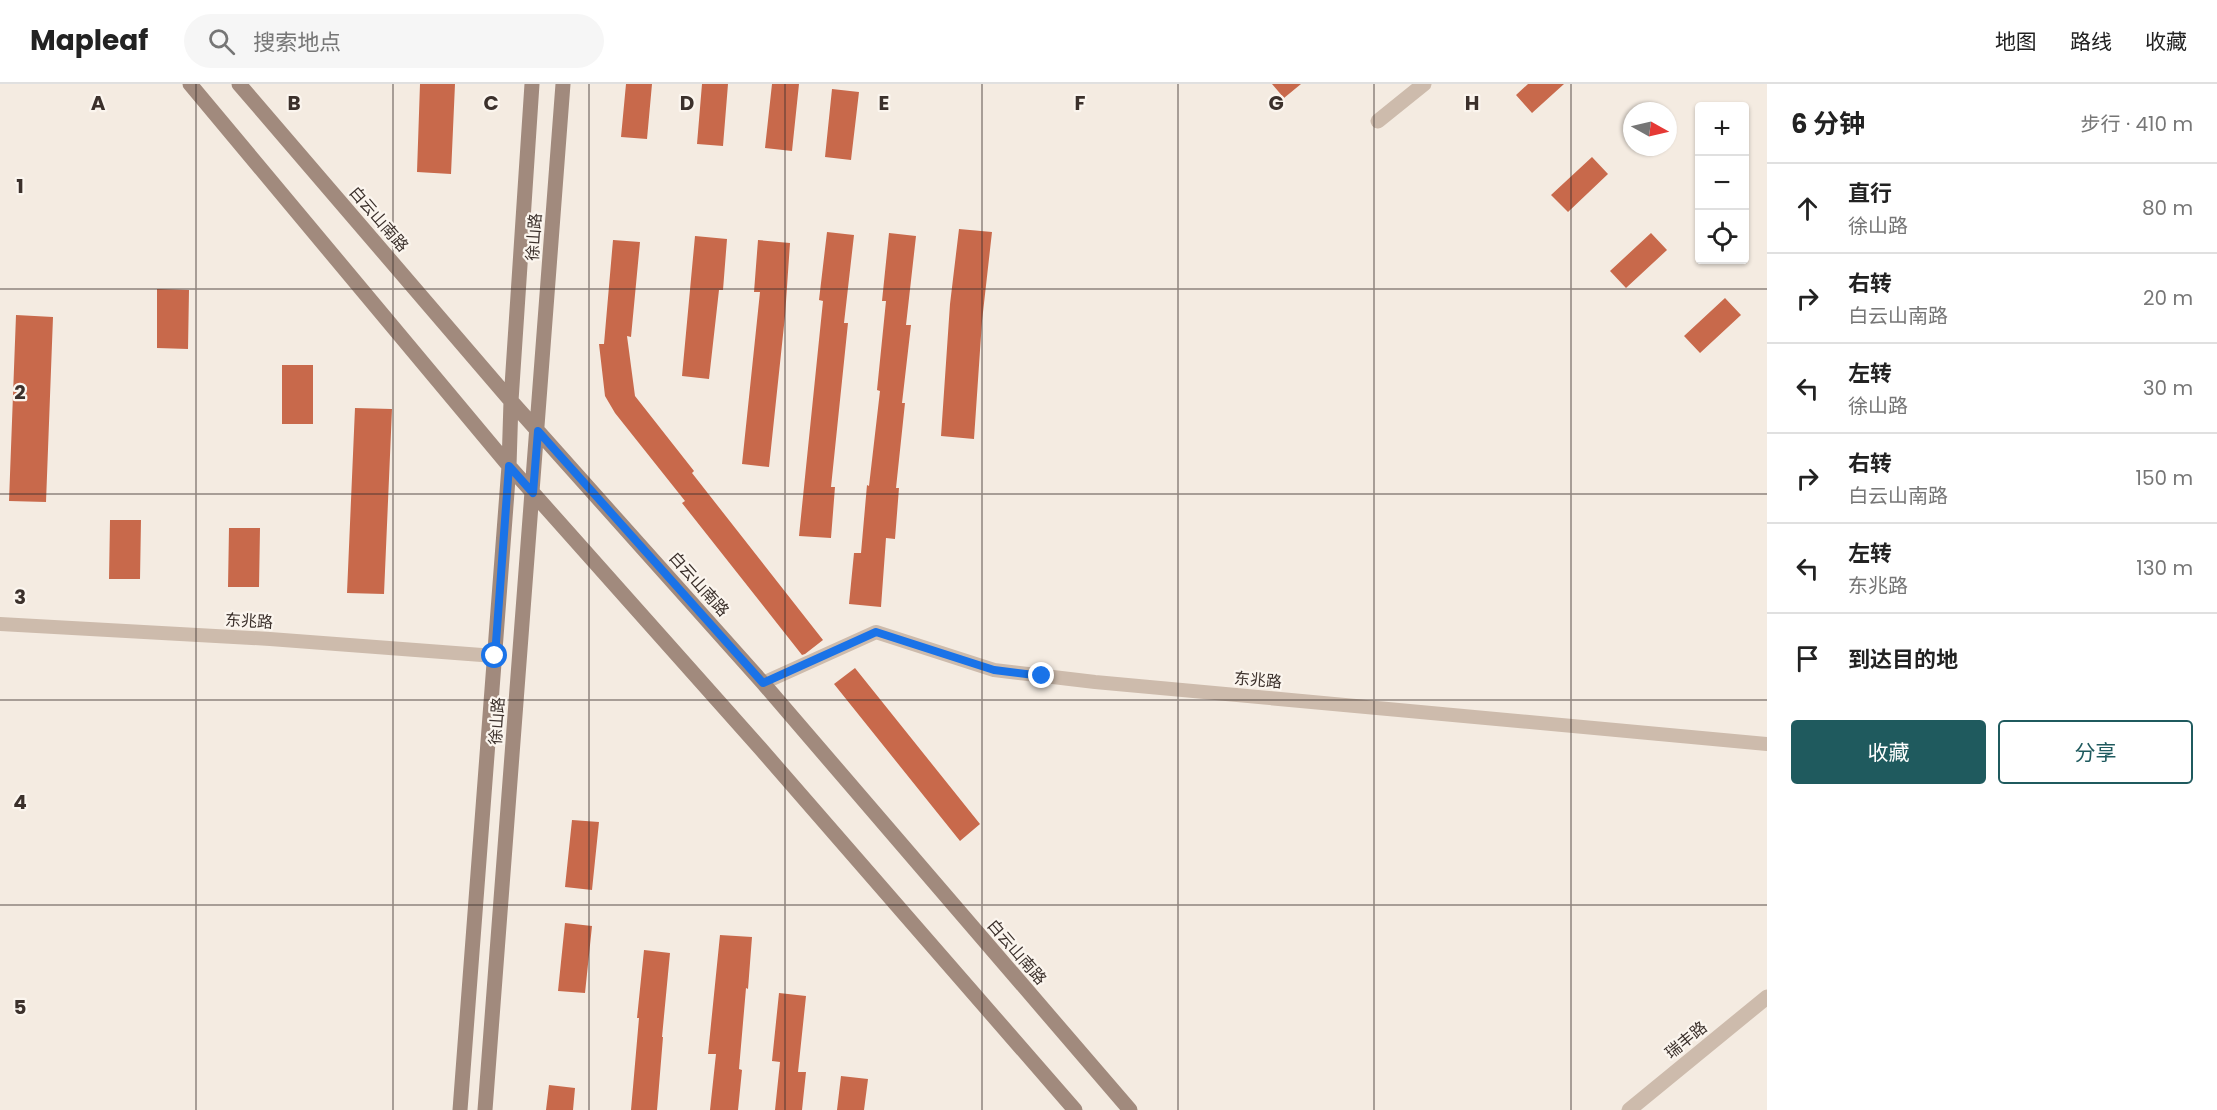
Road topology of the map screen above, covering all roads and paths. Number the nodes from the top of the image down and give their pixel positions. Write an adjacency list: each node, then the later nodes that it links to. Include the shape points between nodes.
1 (190, 84): 9 (main road)
2 (239, 84): 7 (main road, 白云山南路)
3 (532, 84): 7 (main road, 徐山路)
4 (563, 84): 8 (main road, 徐山路)
5 (1424, 84): 6 (street)
6 (1378, 121)
7 (511, 401): 8 (main road, 白云山南路); 9 (main road, 徐山路)
8 (538, 431): 10 (main road, 徐山路); 13 (main road, 白云山南路)
9 (509, 466): 10 (main road); 12 (main road, 徐山路)
10 (533, 493): 16 (main road); 18 (main road, 徐山路)
11 (0, 624): 12 (street, 东兆路)
12 (495, 656): 17 (main road, 徐山路)
13 (763, 683): 14 (street, 东兆路, via 876,632 994,670); 19 (main road, 白云山南路)
14 (1767, 744)
15 (1767, 997): 20 (street, 瑞丰路)
16 (1070, 1105)
17 (460, 1110)
18 (485, 1110)
19 (1130, 1110)
20 (1629, 1110)

